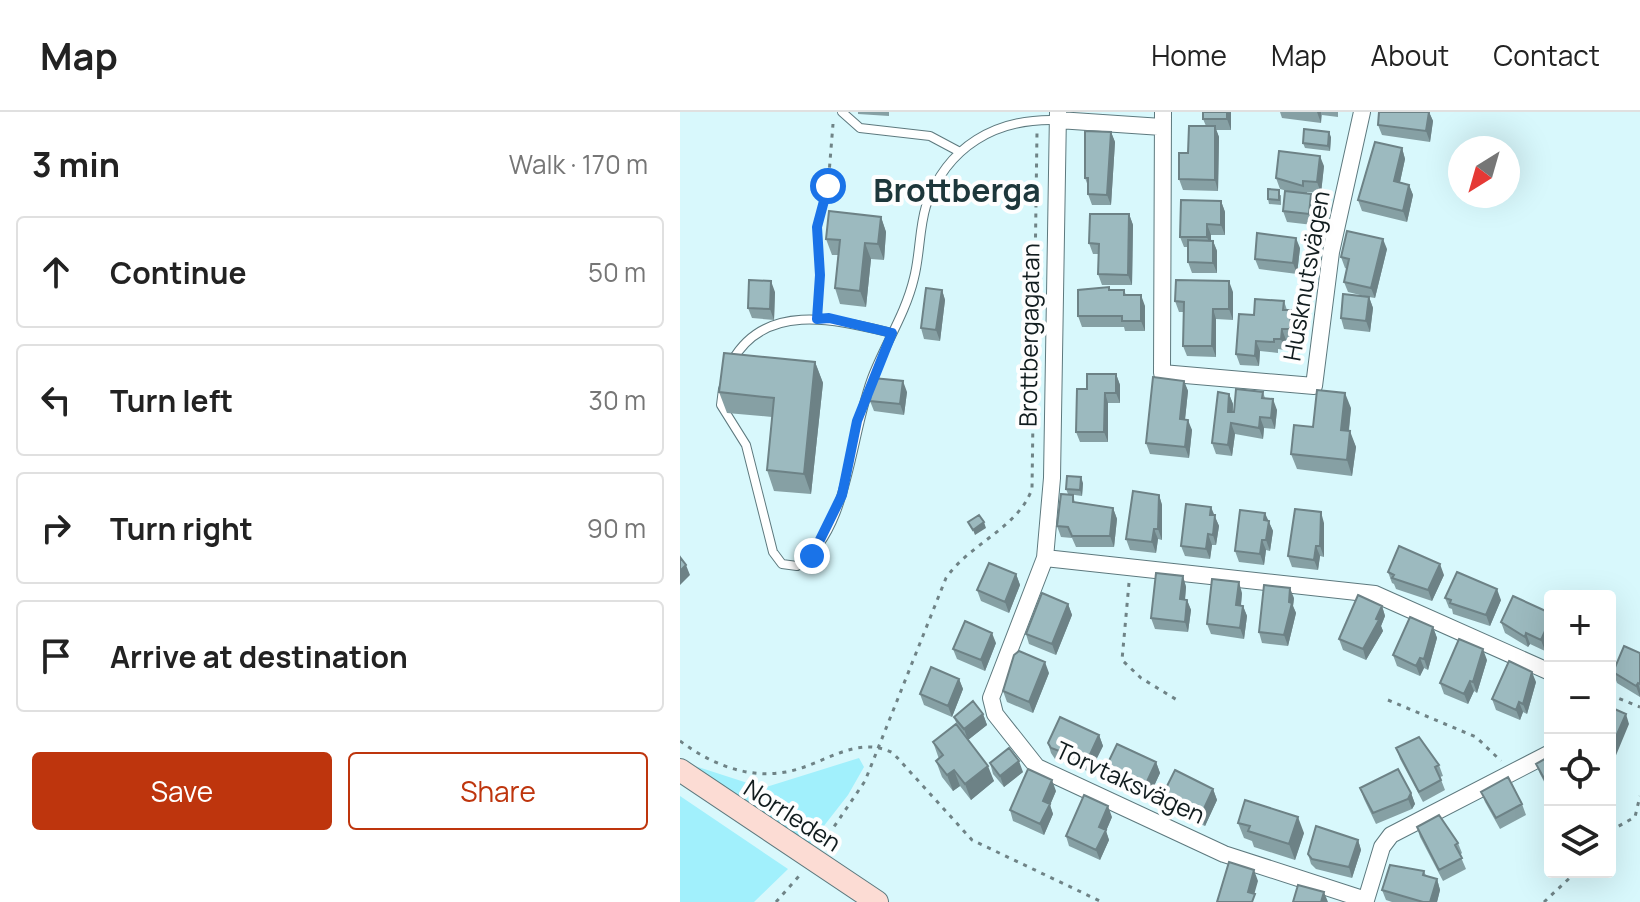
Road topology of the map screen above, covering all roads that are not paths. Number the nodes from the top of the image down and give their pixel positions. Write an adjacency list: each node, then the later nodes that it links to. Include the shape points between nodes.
1 (842, 112): 5 (lane, via 860,128 930,136)
2 (1362, 112): 4 (street, Husknutsvägen, via 1331,252 1314,386 1162,373)
3 (1058, 116): 4 (street, Husknutsvägen); 5 (lane, via 1004,124); 7 (street, Brottbergagatan, via 1052,478)
4 (1163, 119)
5 (960, 152): 6 (lane, via 926,207 915,277)
6 (892, 333): 6 (lane, via 857,421 842,495 812,556 797,566 782,564 773,552 746,445 721,405 725,374 740,347 759,329 784,321 829,318)
7 (1045, 558): 8 (street, via 1375,594); 9 (street, Torvtaksvägen, via 991,698 995,714 1037,767 1258,867 1366,900 1382,847 1391,835)
8 (1544, 669)
9 (1544, 756)
10 (680, 770): 11 (main road, Norrleden)
11 (877, 902)

